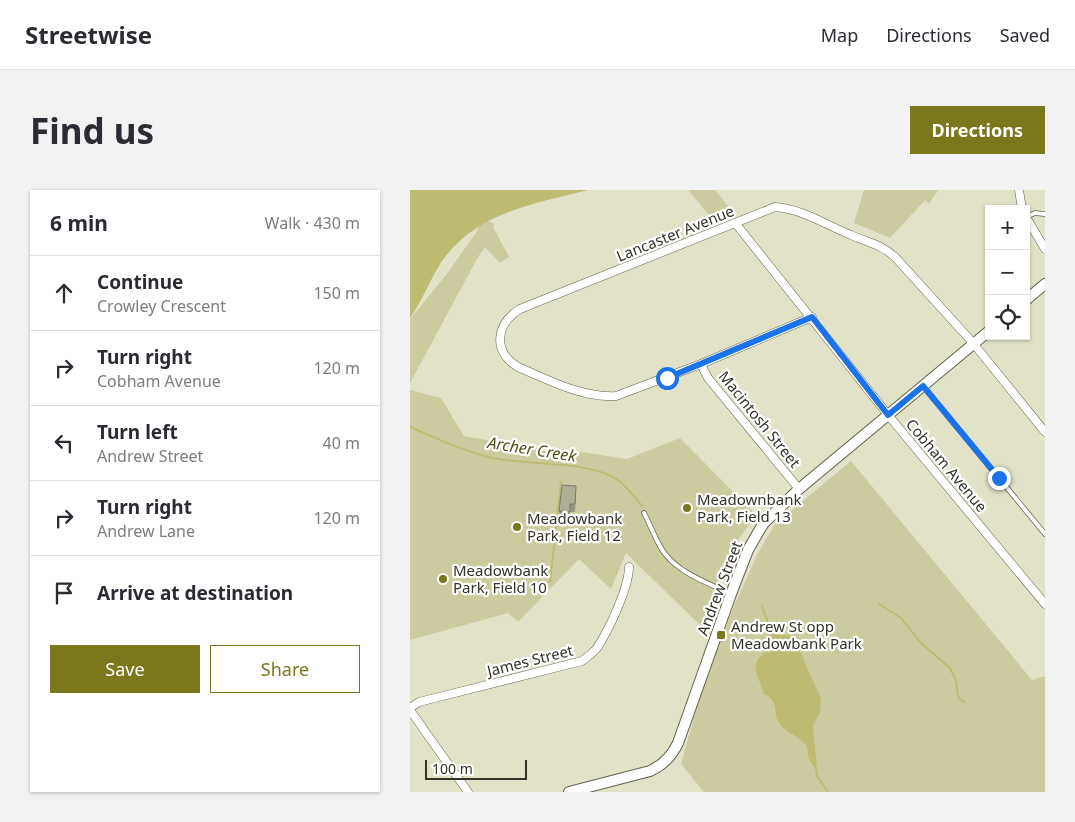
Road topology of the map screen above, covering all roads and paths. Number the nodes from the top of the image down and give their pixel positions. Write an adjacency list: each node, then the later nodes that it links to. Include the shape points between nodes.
1 (1019, 190): 2 (street)
2 (1021, 205)
3 (1045, 214): 4 (lane)
4 (1030, 215)
5 (736, 224): 10 (street, Cobham Avenue); 12 (street, Lancaster Avenue, via 775,207 787,208 885,248); 13 (street, Lancaster Avenue, via 520,309 504,323 500,339 509,361 518,367 604,397 616,396)
6 (1030, 224): 7 (street)
7 (1045, 250)
8 (1045, 284): 9 (main road)
9 (1030, 297)
10 (812, 317): 13 (street); 15 (street, Cobham Avenue)
11 (985, 333): 12 (main road, Andrew Street)
12 (973, 343): 14 (main road, Andrew Street); 16 (street, Lancaster Avenue)
13 (702, 364): 17 (street, Macintosh Street, via 708,378)
14 (923, 386): 15 (main road, Andrew Street); 19 (lane)
15 (888, 415): 17 (main road, Andrew Street); 22 (street, Cobham Avenue)
16 (1045, 432)
17 (800, 489): 21 (main road, Andrew Street, via 770,516 756,534)
18 (644, 512): 21 (lane, via 665,554 681,569)
19 (1045, 534)
20 (629, 567): 23 (street, James Street, via 629,577 608,627 596,650 582,661 419,702)
21 (731, 594): 25 (main road, Andrew Street, via 678,743 670,756 650,771)
22 (1045, 604)
23 (410, 709): 24 (street)
24 (468, 792)
25 (569, 792)

